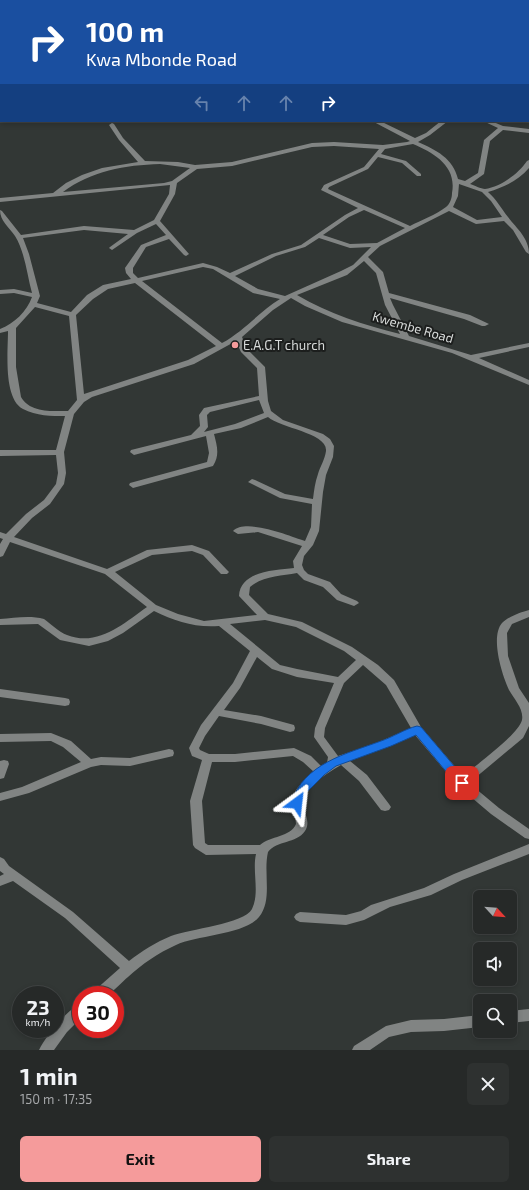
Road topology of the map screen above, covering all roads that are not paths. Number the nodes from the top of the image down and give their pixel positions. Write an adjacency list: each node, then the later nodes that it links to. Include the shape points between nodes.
1 (377, 122): 7 (street)
2 (444, 122): 7 (street)
3 (488, 122): 5 (street)
4 (112, 125): 11 (street, via 121,140)
5 (502, 128): 6 (street); 18 (street, via 487,140 481,174)
6 (529, 131)
7 (414, 142): 8 (street); 16 (street, via 431,150 445,161)
8 (383, 147): 9 (street); 12 (street, via 312,145 232,164)
9 (377, 155): 15 (street, via 404,162); 22 (street, via 366,168 323,188)
10 (529, 162): 13 (street)
11 (143, 163): 12 (street, via 172,163); 20 (street, via 108,168 67,186)
12 (195, 167): 17 (street)
13 (521, 173): 14 (street); 19 (street, via 504,184)
14 (529, 173)
15 (419, 175)
16 (455, 180): 18 (street); 23 (street, via 456,198)
17 (174, 182): 20 (street, via 165,185); 26 (street, via 172,194)
18 (465, 184): 19 (street)
19 (484, 191): 25 (street, via 499,206)
20 (55, 195): 21 (street)
21 (0, 200)
22 (363, 208): 27 (street); 30 (street)
23 (449, 208): 25 (street, via 476,222); 27 (street)
24 (0, 212): 31 (street)
25 (506, 219): 32 (street)
26 (157, 221): 28 (street); 29 (street)
27 (409, 228): 33 (street)
28 (135, 232): 31 (street, via 84,228); 34 (street)
29 (170, 236): 36 (street); 39 (street, via 141,248 129,268)
30 (318, 236): 33 (street, via 350,246); 38 (street, via 303,246 274,255)
31 (19, 237): 43 (street, via 26,254)
32 (526, 244): 35 (street)
33 (378, 245): 37 (street)
34 (112, 248)
35 (529, 252)
36 (186, 254)
37 (364, 257): 41 (street, via 379,272); 42 (street, via 344,273)
38 (230, 276): 39 (street, via 203,265); 42 (street, via 256,292)
39 (135, 279): 44 (street, via 98,291); 50 (street)
40 (0, 292): 43 (street, via 14,291)
41 (386, 294): 45 (street); 49 (street)
42 (289, 297): 48 (street, via 270,308); 49 (street, Kwembe Road, via 336,317)
43 (34, 300): 44 (street); 46 (street, via 24,316)
44 (72, 315): 55 (street)
45 (485, 324)
46 (12, 327): 47 (street); 56 (street, via 14,380 16,398 20,404 42,413)
47 (0, 331)
48 (238, 337): 50 (street); 54 (street, via 244,350 261,367)
49 (406, 338): 52 (street, Kwembe Road)
50 (220, 345): 55 (street, via 191,362)
51 (529, 345): 52 (street)
52 (472, 357): 53 (street, Kwembe Road)
53 (529, 383)
54 (263, 397): 57 (street); 59 (street, via 207,410 203,415 204,427)
55 (81, 400): 56 (street)
56 (70, 414): 60 (street)
57 (269, 414): 58 (street); 65 (street, via 294,427 317,434 329,443 328,458)
58 (210, 434): 59 (street); 64 (street, via 214,456 210,464)
59 (194, 437): 61 (street)
60 (60, 452): 62 (street); 67 (street, via 62,473 60,484 54,494)
61 (134, 452)
62 (0, 453)
63 (252, 482): 65 (street, via 283,496)
64 (133, 485)
65 (317, 502): 68 (street, via 315,528)
66 (238, 531): 68 (street, via 258,529)
67 (4, 536): 69 (street); 71 (street)
68 (308, 545): 70 (street, via 299,557)
69 (0, 554)
70 (299, 570): 73 (street, via 308,578 325,584 341,599); 76 (street, via 262,577 246,584 244,596)
71 (108, 572): 72 (street, via 150,552 192,548 206,553); 74 (street)
72 (224, 572)
73 (354, 603)
74 (153, 607): 77 (street, via 120,631 105,639 89,643 63,638 41,622); 78 (street, via 189,622)
75 (529, 613): 95 (street, via 509,622 502,633 504,656 514,689 524,703 526,720 520,735)
76 (265, 617): 78 (street); 80 (street, via 299,624)
77 (0, 622)
78 (222, 622): 79 (street)
79 (255, 650): 81 (street, via 283,670); 84 (street, via 229,696)
80 (363, 659): 81 (street); 86 (street, via 390,683)
81 (340, 681): 90 (street, via 320,728 319,737)
82 (0, 693): 83 (street)
83 (65, 702)
84 (216, 712): 85 (street); 89 (street, via 194,748 196,753)
85 (290, 728)
86 (417, 730): 90 (street); 95 (street)
87 (0, 738): 91 (street, via 12,736 59,739 66,742)
88 (169, 753): 91 (street, via 130,762)
89 (208, 758): 93 (street, via 294,752 307,759); 99 (street, via 196,801 199,845 206,850)
90 (337, 761): 93 (street); 97 (street, via 363,778)
91 (89, 763): 96 (street, via 25,790)
92 (4, 764): 94 (street)
93 (320, 772): 99 (street, via 298,797 301,827 295,833)
94 (0, 775)
95 (462, 783): 98 (street)
96 (0, 797)
97 (384, 806)
98 (529, 835)
99 (263, 849): 105 (street, via 259,866 258,911 253,916 236,924 174,940 147,954)
100 (529, 850): 104 (street, via 458,877 427,892 375,908 364,915 346,920)
101 (0, 862): 102 (street)
102 (15, 875): 103 (street); 105 (street, via 69,915)
103 (0, 881)
104 (300, 917)
105 (128, 968): 106 (street)
106 (108, 986)
107 (529, 1015): 108 (street)
108 (517, 1016)
109 (72, 1019): 111 (street)
110 (473, 1022): 112 (street, via 386,1032)
111 (46, 1050)
112 (359, 1050)

